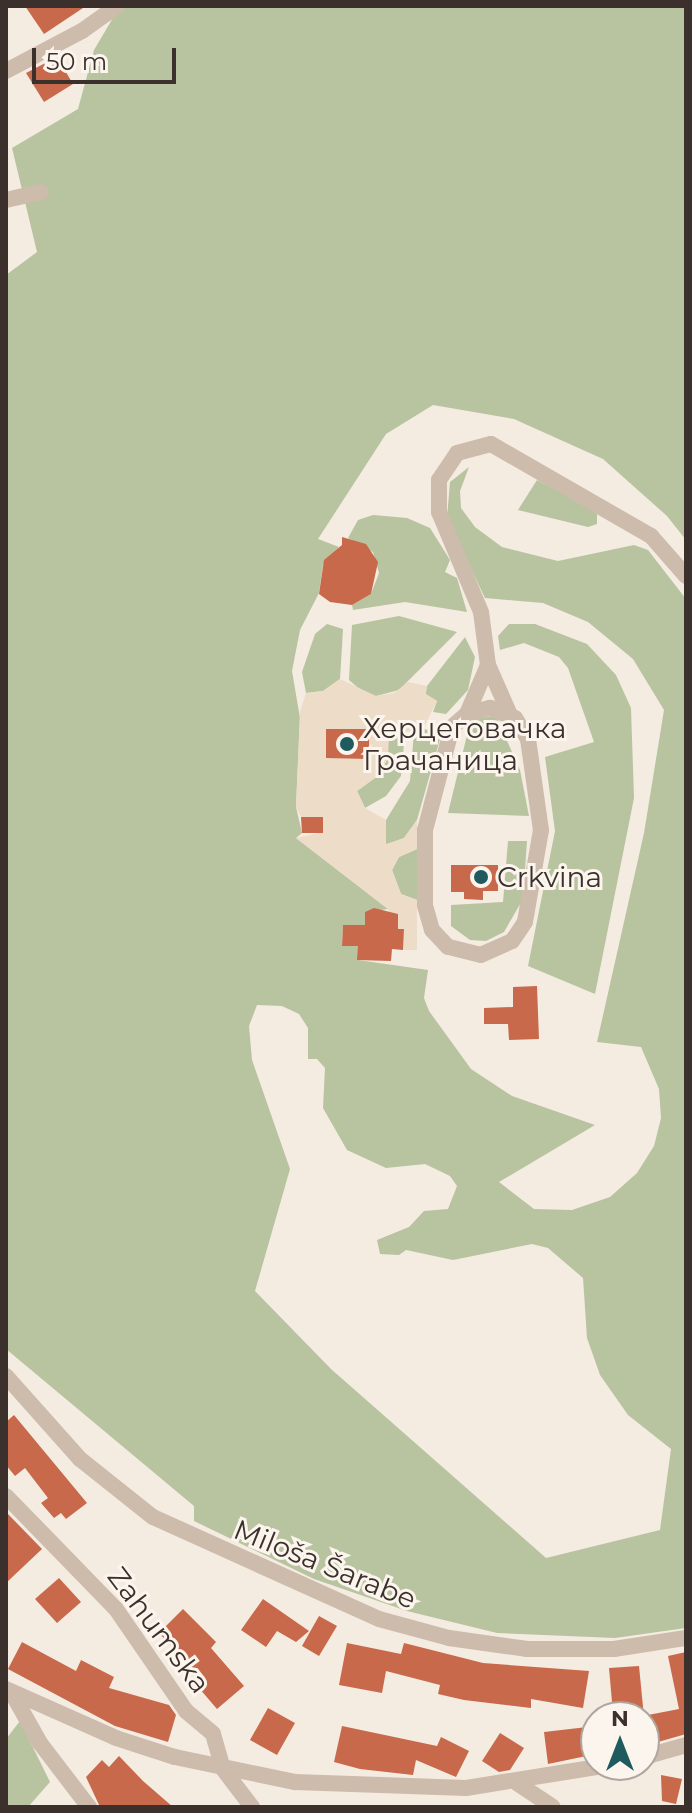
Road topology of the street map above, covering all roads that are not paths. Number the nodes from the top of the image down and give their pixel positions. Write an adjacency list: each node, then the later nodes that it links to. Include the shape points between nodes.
1 (117, 6): 2 (street)
2 (6, 71)
3 (41, 192): 4 (street)
4 (6, 200)
5 (686, 576): 6 (street, via 651,536 615,515 491,444 466,449 443,470 437,502 481,612)
6 (488, 665): 7 (street); 8 (street)
7 (467, 714): 8 (street, via 490,708); 8 (street, via 447,740 426,820 425,905 432,930 442,942 461,953 481,955 512,941 525,922 541,830 528,739)
8 (510, 715)
9 (6, 1376): 11 (street, Miloša Šarabe, via 80,1459 153,1517 379,1619 449,1638 527,1649 614,1649)
10 (6, 1496): 15 (street, Zahumska, via 116,1609 186,1711 213,1734)
11 (686, 1638)
12 (9, 1691): 15 (street, via 116,1738); 18 (street, via 40,1743)
13 (686, 1745): 14 (street)
14 (660, 1752)
15 (223, 1769): 17 (street, via 359,1788); 19 (street, Zahumska)
16 (580, 1771): 17 (street)
17 (517, 1783): 20 (street)
18 (89, 1807)
19 (252, 1807)
20 (553, 1807)

